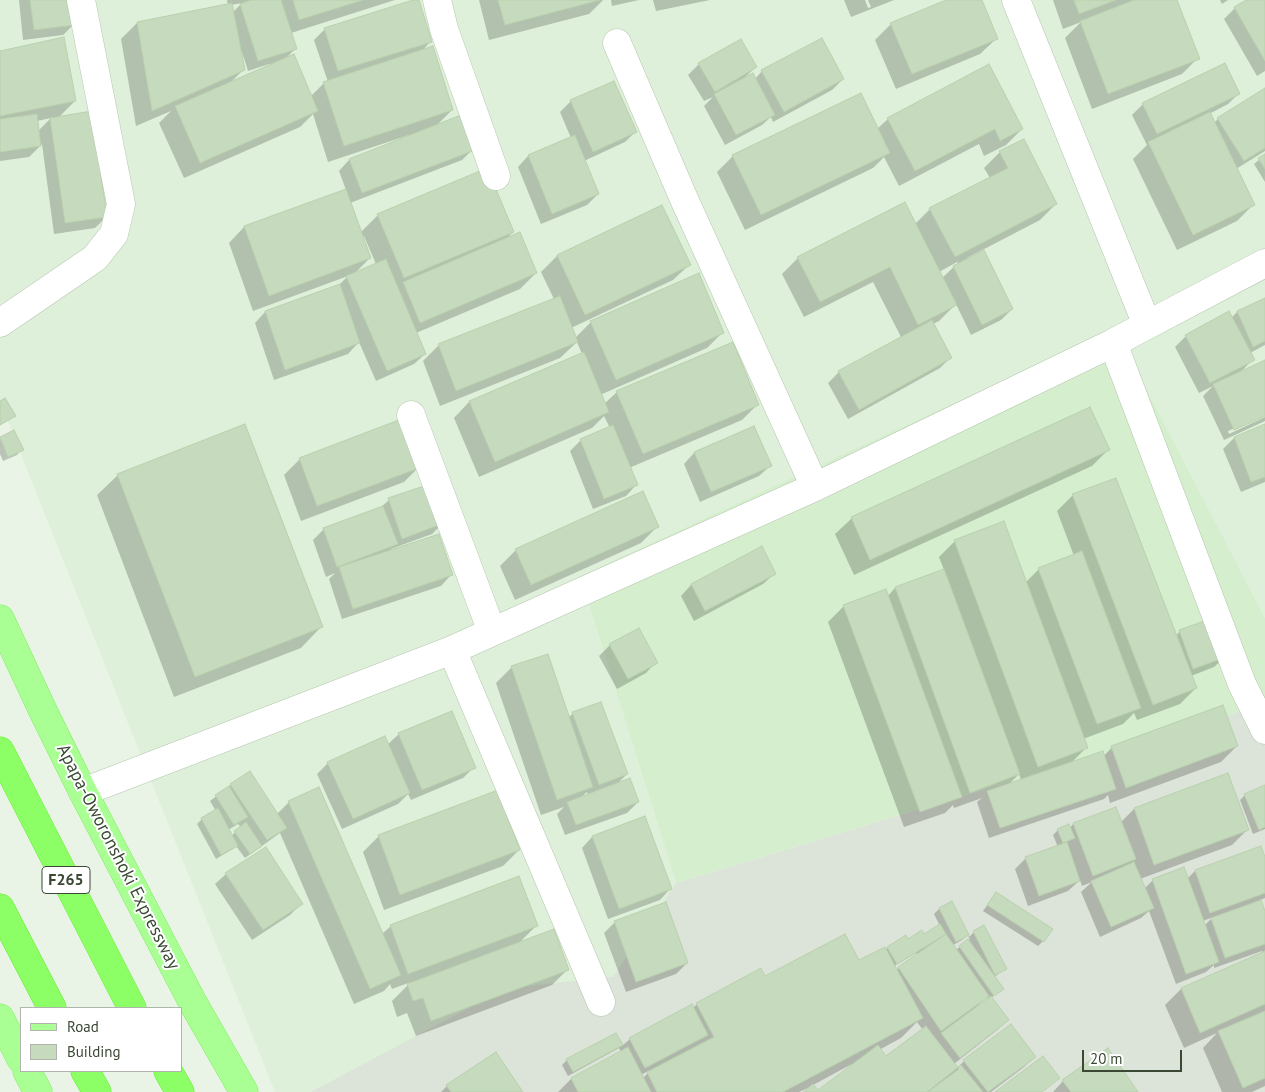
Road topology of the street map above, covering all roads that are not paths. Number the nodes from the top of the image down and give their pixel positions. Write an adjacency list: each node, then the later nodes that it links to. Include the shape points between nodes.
1 (81, 0): 7 (street, via 121,204 114,234 95,258)
2 (437, 0): 5 (street, via 444,29)
3 (1016, 0): 8 (street)
4 (617, 43): 11 (street)
5 (496, 176)
6 (1265, 263): 8 (street)
7 (0, 323)
8 (1147, 325): 9 (street)
9 (1113, 343): 11 (street); 15 (street, via 1242,684)
10 (411, 415): 13 (street)
11 (815, 487): 13 (street)
12 (0, 619): 17 (main road, Apapa-Oworonshoki Expressway)
13 (492, 632): 14 (street)
14 (452, 650): 17 (street); 19 (street)
15 (1265, 730)
16 (0, 751): 21 (highway, F265)
17 (83, 792): 30 (main road, Apapa-Oworonshoki Expressway, via 193,1003)
18 (0, 908): 20 (highway)
19 (601, 1002)
20 (51, 1007)
21 (131, 1007)
22 (0, 1018): 23 (main road)
23 (20, 1057)
24 (28, 1072): 27 (main road)
25 (86, 1072): 28 (highway)
26 (169, 1072): 29 (highway)
27 (38, 1092)
28 (97, 1092)
29 (180, 1092)
30 (244, 1092)

